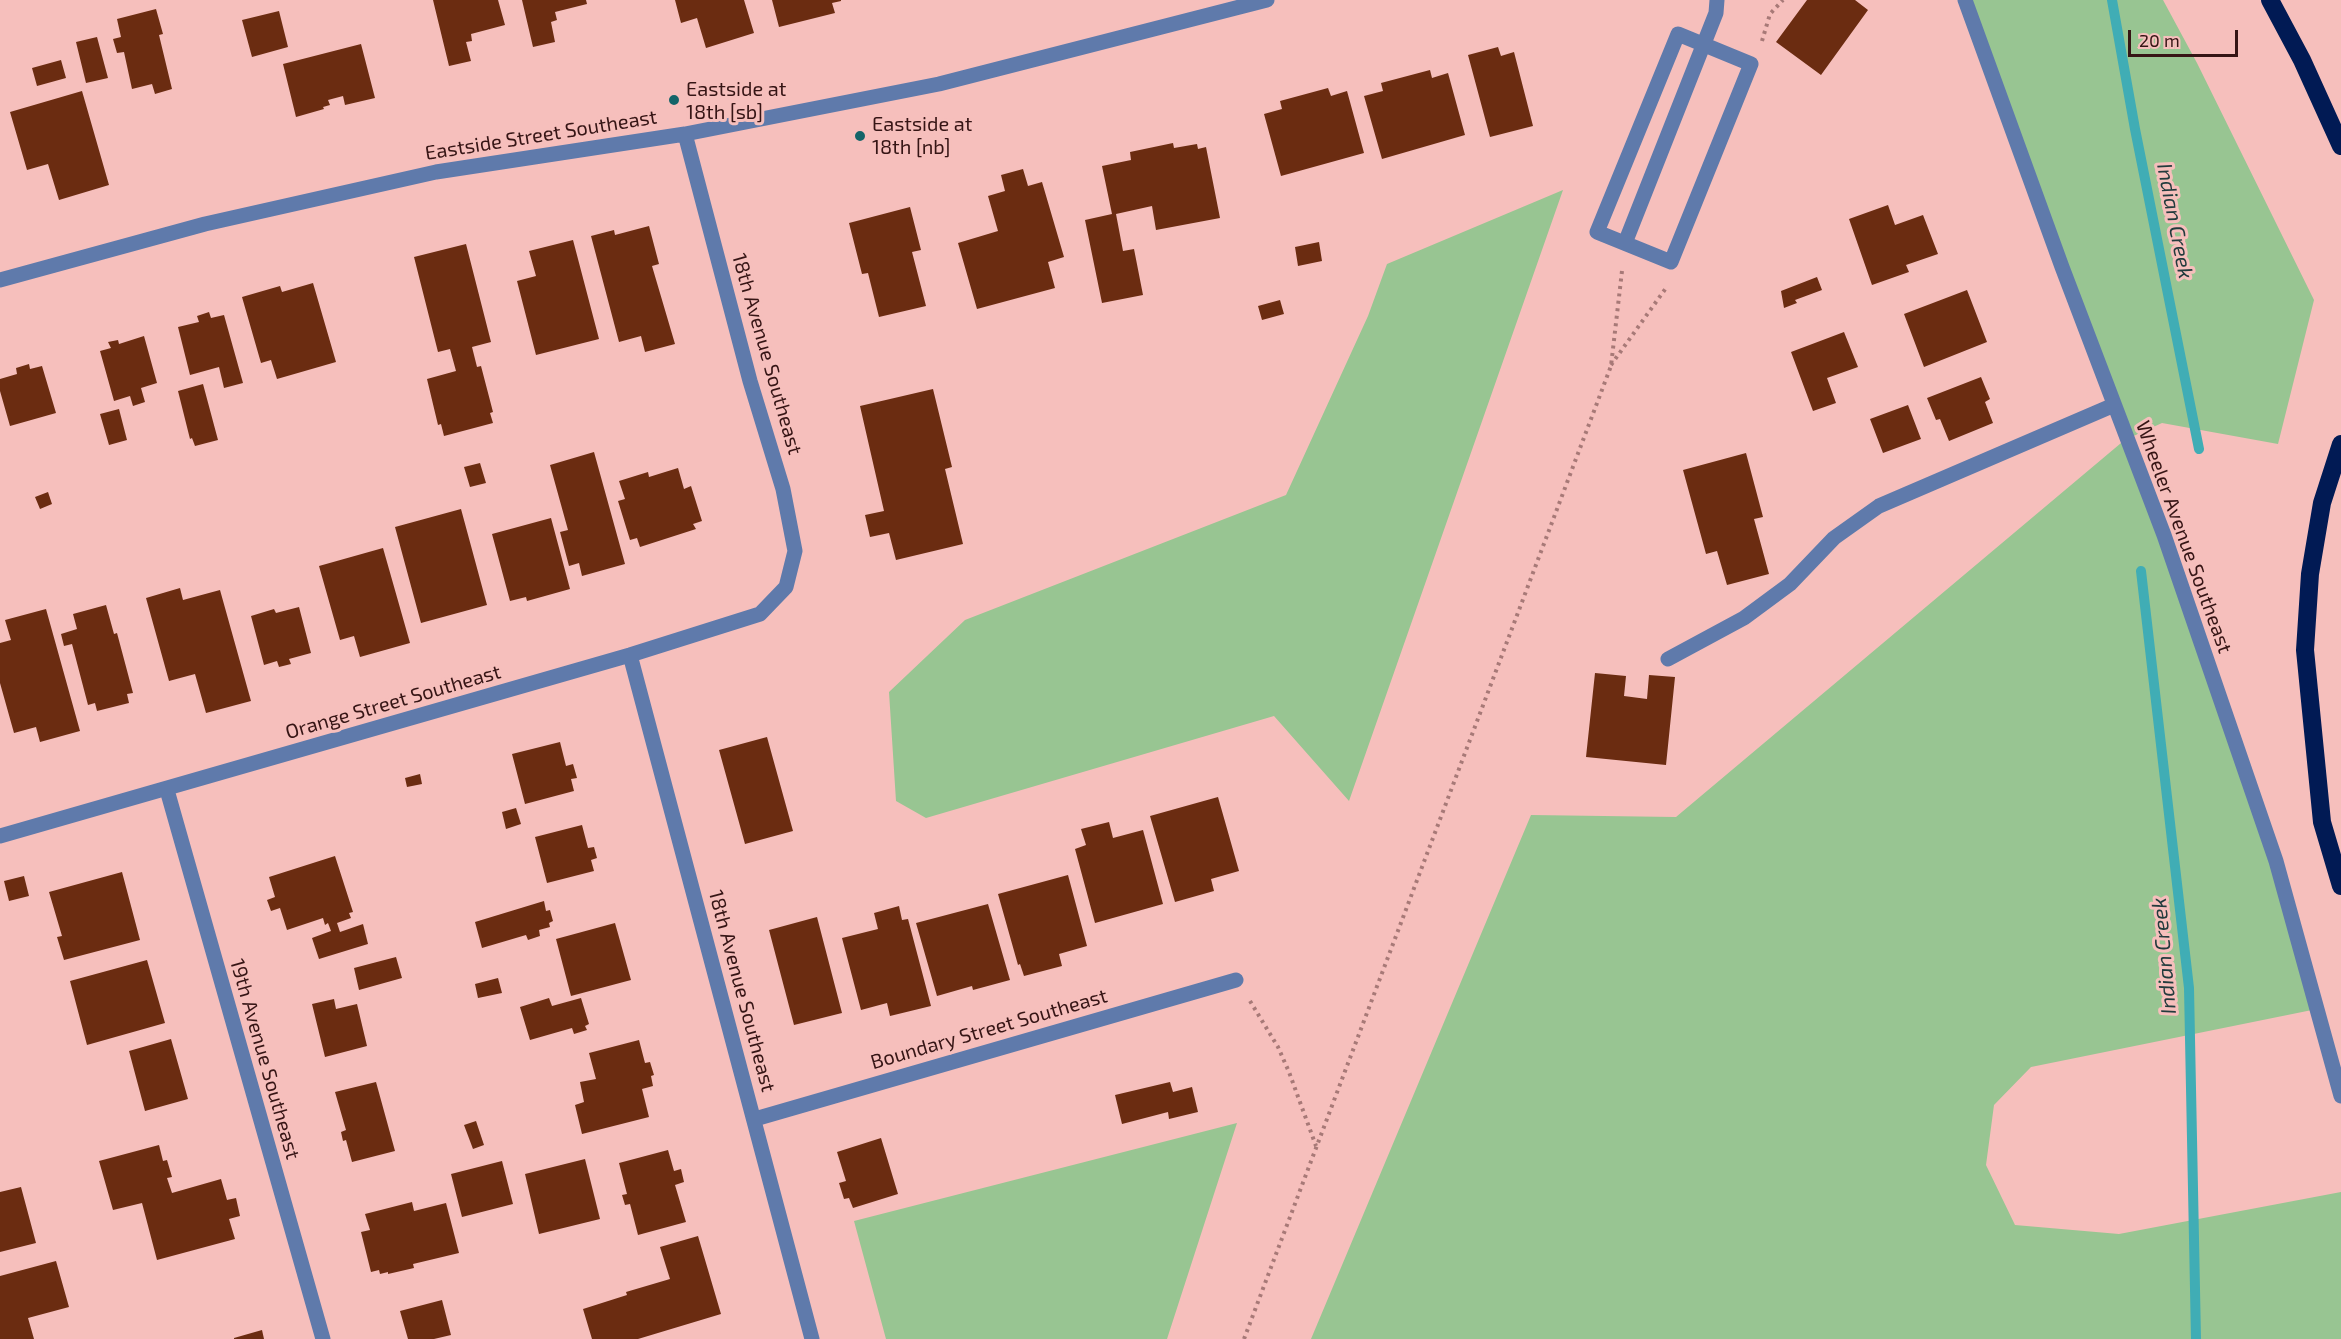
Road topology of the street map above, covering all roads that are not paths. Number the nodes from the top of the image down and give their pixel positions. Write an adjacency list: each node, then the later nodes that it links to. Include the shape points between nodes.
1 (1267, 0): 6 (street, Eastside Street Southeast, via 939,84)
2 (1717, 0): 5 (street)
3 (1965, 0): 10 (street, Wheeler Avenue Southeast)
4 (2270, 0): 7 (highway)
5 (1704, 44): 8 (street); 8 (street, via 1678,34 1597,232); 8 (street, via 1751,64 1747,75 1671,262)
6 (685, 134): 9 (street, Eastside Street Southeast, via 436,172 205,224); 12 (street, 18th Avenue Southeast, via 750,381 783,489 795,551)
7 (2341, 146)
8 (1625, 243)
9 (0, 280)
10 (2114, 405): 14 (street, via 1879,506 1834,538 1790,584 1744,618); 19 (street, Wheeler Avenue Southeast, via 2164,535 2276,861)
11 (2341, 444): 17 (highway, via 2322,503 2310,574 2305,650 2322,822)
12 (786, 586): 13 (street, Orange Street Southeast, via 760,614)
13 (630, 655): 15 (street, Orange Street Southeast); 20 (street, 18th Avenue Southeast)
14 (1668, 659)
15 (167, 790): 16 (street, Orange Street Southeast); 21 (street, 19th Avenue Southeast)
16 (0, 836)
17 (2341, 886)
18 (1236, 980): 20 (street, Boundary Street Southeast)
19 (2341, 1096)
20 (755, 1119): 22 (street, 18th Avenue Southeast)
21 (323, 1339)
22 (812, 1339)

